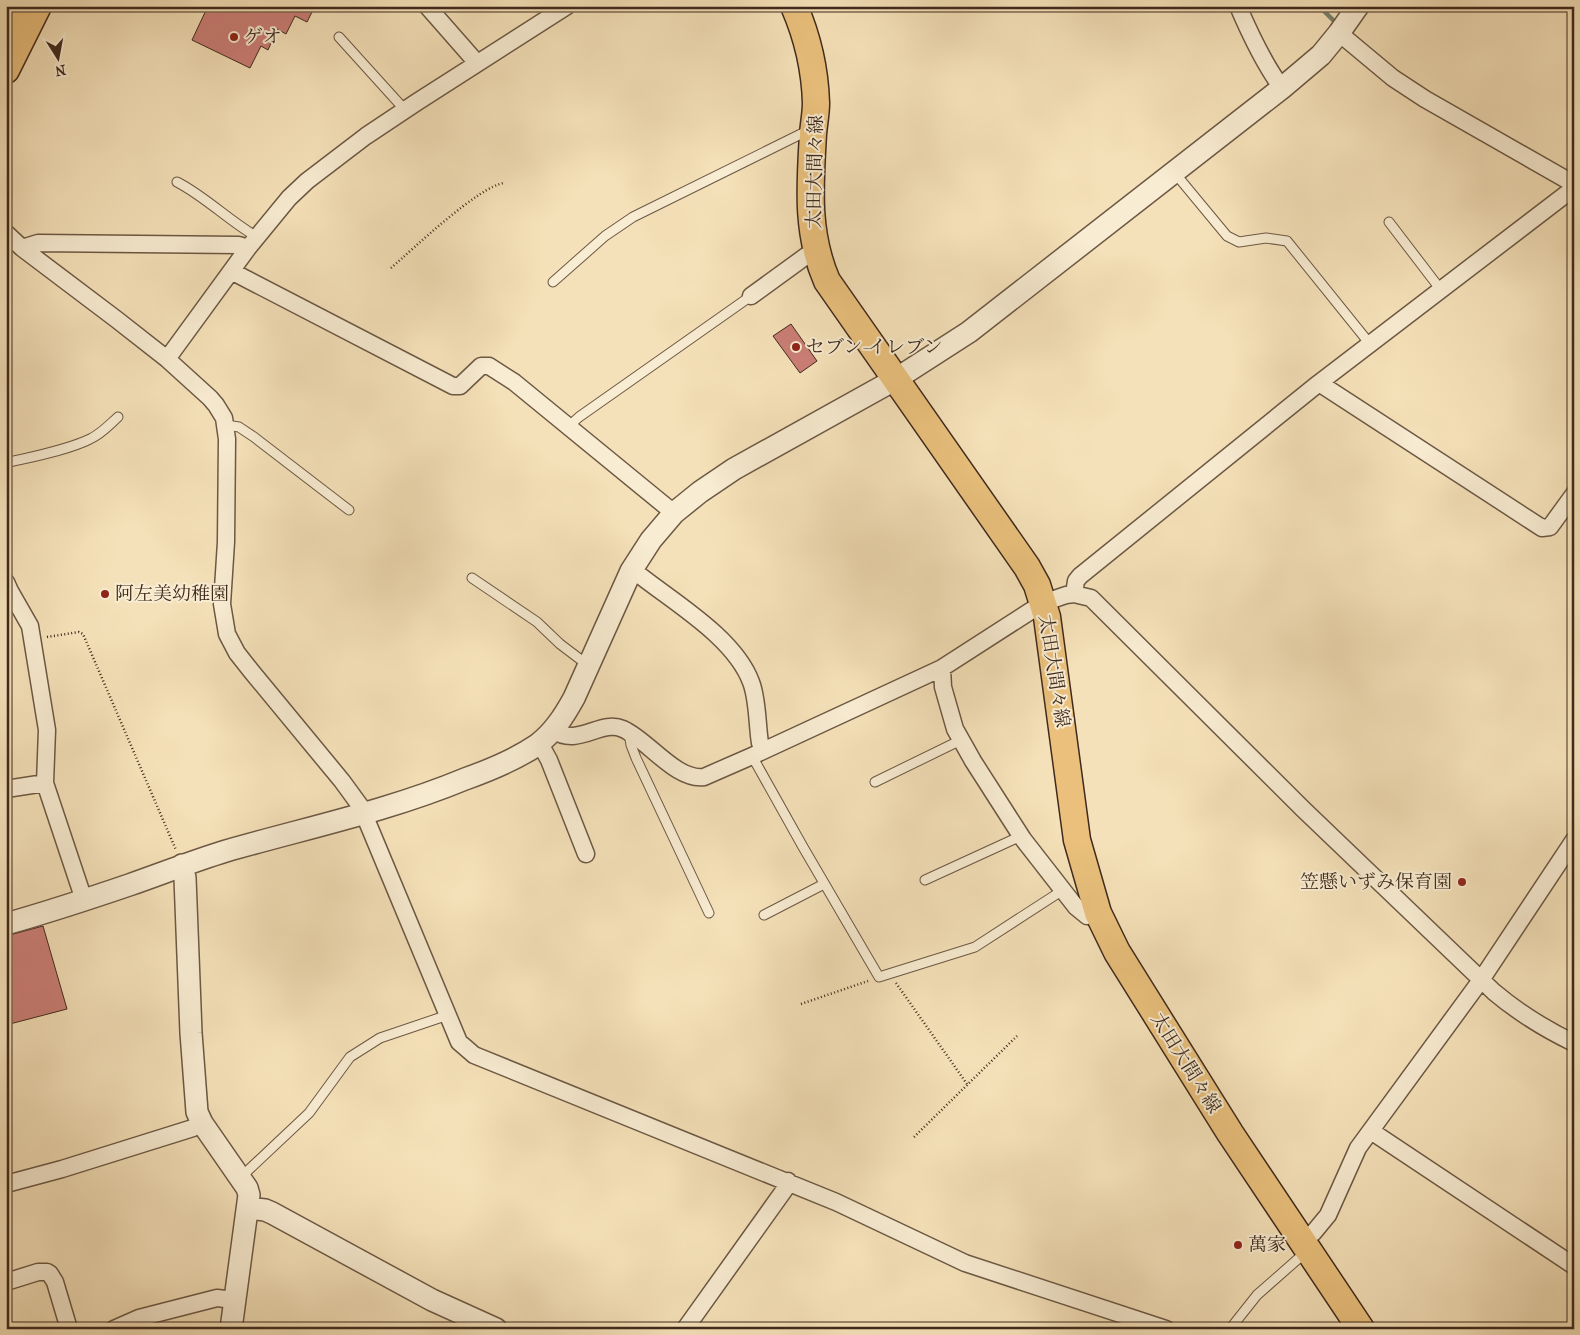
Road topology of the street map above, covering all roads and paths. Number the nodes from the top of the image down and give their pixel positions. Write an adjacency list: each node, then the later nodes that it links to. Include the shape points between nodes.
1 (16, 6): 8 (main road)
2 (38, 6): 12 (main road)
3 (427, 6): 11 (street)
4 (567, 6): 11 (street)
5 (794, 6): 15 (main road, 太田大間々線, via 812,59 816,106)
6 (1238, 6): 13 (street)
7 (1358, 6): 9 (street)
8 (6, 26)
9 (1339, 33): 13 (street); 19 (street, via 1393,78 1425,99)
10 (339, 37): 14 (lane)
11 (478, 63): 14 (street)
12 (6, 70)
13 (1282, 88): 16 (street)
14 (405, 110): 23 (street, via 308,181 289,198)
15 (814, 130): 25 (main road, 太田大間々線, via 811,208); 28 (lane, via 633,218 606,236)
16 (1174, 172): 31 (lane, via 1226,236 1239,242 1266,238 1287,241); 33 (street, via 969,332)
17 (177, 182): 23 (lane, via 246,230)
18 (504, 183): 26 (path, via 471,200)
19 (1574, 184)
20 (1574, 188): 29 (street)
21 (1388, 222): 29 (lane)
22 (6, 233): 24 (street)
23 (253, 243): 24 (street, via 38,243); 27 (street)
24 (22, 248): 32 (street)
25 (816, 253): 30 (street, via 806,256); 33 (main road, 太田大間々線, via 826,281)
26 (391, 268)
27 (231, 271): 32 (street); 37 (street, via 453,386 460,386 481,366 489,366)
28 (553, 282)
29 (1441, 290): 31 (street)
30 (751, 296): 37 (lane)
31 (1370, 344): 34 (street)
32 (166, 358): 36 (street, via 216,405)
33 (896, 379): 41 (street, via 734,469); 46 (main road, 太田大間々線, via 1028,567)
34 (1319, 383): 39 (street, via 1542,528 1550,527); 45 (street, via 1080,576)
35 (118, 417): 38 (lane, via 79,444)
36 (226, 425): 40 (lane, via 239,427 254,437); 57 (street, via 226,542 222,604 227,634 237,653 350,792)
37 (569, 426): 41 (street)
38 (6, 463)
39 (1574, 494)
40 (349, 510)
41 (674, 513): 42 (street)
42 (631, 571): 48 (street); 53 (street, via 721,638 738,658 752,684)
43 (472, 578): 48 (lane, via 537,622)
44 (8, 589): 55 (street, via 30,626 47,730)
45 (1074, 594): 46 (street); 72 (street, via 1091,598)
46 (1043, 602): 49 (street); 67 (main road, 太田大間々線, via 1049,626 1077,840)
47 (44, 638): 61 (path, via 83,634)
48 (589, 666): 51 (street, via 571,704)
49 (942, 668): 52 (street, via 943,686); 53 (street)
50 (629, 733): 51 (street, via 615,727 580,736); 53 (street, via 682,772 697,778); 66 (lane, via 636,758)
51 (545, 737): 57 (street, via 505,762 440,790); 60 (street, via 544,751)
52 (961, 740): 54 (lane); 58 (street)
53 (758, 753): 63 (lane)
54 (875, 782)
55 (45, 783): 56 (street); 65 (street)
56 (6, 789)
57 (364, 814): 61 (street); 74 (street)
58 (1020, 836): 62 (lane); 64 (street)
59 (1574, 840): 72 (street)
60 (586, 854)
61 (180, 860): 65 (street); 78 (street, via 184,878 196,1106)
62 (925, 880)
63 (824, 884): 68 (lane); 71 (lane)
64 (1063, 890): 67 (street, via 1082,913 1087,916); 70 (lane, via 975,948)
65 (84, 900): 69 (street)
66 (709, 913)
67 (1098, 913): 85 (main road, 太田大間々線, via 1132,977)
68 (764, 915)
69 (6, 924)
70 (889, 974): 71 (lane); 77 (path)
71 (879, 977): 73 (path)
72 (1481, 980): 76 (street, via 1522,1014); 79 (street)
73 (801, 1004)
74 (448, 1015): 81 (lane, via 380,1038 350,1057 309,1113); 82 (street, via 459,1042 474,1055)
75 (1017, 1036): 77 (path)
76 (1574, 1043)
77 (967, 1084): 80 (path)
78 (202, 1123): 81 (street); 83 (street, via 137,1146)
79 (1371, 1131): 85 (street, via 1358,1148 1328,1214); 86 (street)
80 (914, 1137)
81 (240, 1178): 84 (street, via 249,1195)
82 (788, 1181): 93 (street); 94 (street, via 964,1263)
83 (6, 1184)
84 (248, 1208): 88 (street); 92 (street, via 272,1213 432,1300)
85 (1305, 1246): 95 (lane, via 1257,1295); 96 (main road, 太田大間々線)
86 (1574, 1266)
87 (6, 1282): 89 (street, via 38,1272 50,1274)
88 (234, 1300): 90 (street, via 217,1298 139,1318); 91 (street)
89 (68, 1329)
90 (114, 1329)
91 (231, 1329)
92 (496, 1329)
93 (685, 1329)
94 (1166, 1329)
95 (1230, 1329)
96 (1362, 1329)

